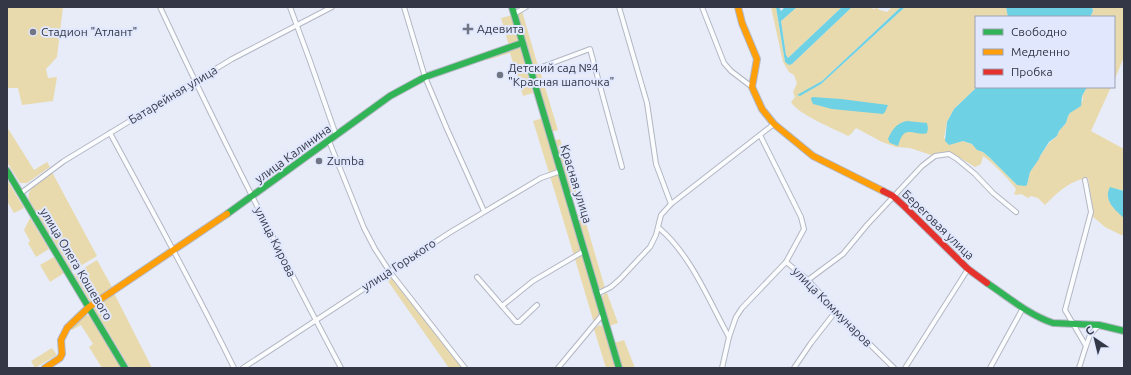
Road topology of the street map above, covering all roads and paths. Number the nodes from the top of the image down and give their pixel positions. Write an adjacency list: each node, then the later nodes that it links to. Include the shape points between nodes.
1 (160, 7): 14 (street, улица Кирова)
2 (290, 7): 10 (street)
3 (332, 7): 10 (street, Батарейная улица)
4 (404, 7): 13 (street)
5 (526, 7): 9 (street)
6 (619, 7): 28 (street, via 647,103 656,164)
7 (702, 7): 15 (street, via 724,62)
8 (738, 7): 15 (street, via 757,60)
9 (513, 10): 11 (street, Красная улица)
10 (297, 24): 14 (street, Батарейная улица); 18 (street)
11 (522, 43): 12 (street, Красная улица); 13 (street, улица Калинина)
12 (531, 71): 21 (street, via 590,49); 23 (street, Красная улица)
13 (426, 77): 18 (street, улица Калинина, via 398,91); 29 (street)
14 (195, 82): 17 (street, Батарейная улица); 27 (street, улица Кирова)
15 (752, 86): 16 (street, Береговая улица, via 757,100)
16 (774, 124): 19 (street); 26 (street, Береговая улица, via 813,156)
17 (110, 133): 25 (street, Батарейная улица, via 57,165); 32 (street)
18 (336, 135): 20 (street, улица Калинина)
19 (760, 135): 28 (street); 34 (street, улица Коммунаров, via 804,225)
20 (329, 141): 27 (street, улица Калинина); 36 (street, via 364,228)
21 (622, 167)
22 (7, 171): 25 (street, улица Олега Кошевого)
23 (561, 171): 29 (street, улица Горького, via 546,175); 33 (street, Красная улица)
24 (1085, 180): 47 (street, via 1091,212 1065,308)
25 (21, 193): 42 (street, улица Олега Кошевого)
26 (893, 196): 30 (street, via 926,162 935,156 949,154 970,169); 35 (street, Береговая улица); 38 (street, via 843,254)
27 (252, 197): 32 (street, улица Калинина); 46 (street, улица Кирова)
28 (671, 204): 31 (street, via 659,218)
29 (484, 211): 36 (street, улица Горького)
30 (1016, 212)
31 (659, 228): 39 (street, via 650,247 611,287); 50 (street, via 689,264)
32 (172, 250): 42 (street, улица Калинина); 54 (street, via 186,272)
33 (584, 251): 39 (street, Красная улица); 41 (street, via 533,281)
34 (786, 262): 38 (street, улица Коммунаров); 50 (street, via 739,312)
35 (968, 269): 43 (street, Береговая улица); 63 (street)
36 (390, 272): 46 (street, улица Горького); 57 (street)
37 (477, 277): 41 (street)
38 (808, 280): 44 (street, улица Коммунаров)
39 (597, 294): 45 (street, Красная улица)
40 (537, 305): 41 (street, via 518,322)
41 (502, 306)
42 (89, 307): 52 (street, улица Калинина, via 64,332 60,358); 53 (street, улица Олега Кошевого)
43 (1023, 308): 47 (street, Береговая улица, via 1047,321); 64 (street)
44 (836, 310): 61 (street); 62 (street, улица Коммунаров)
45 (603, 314): 58 (street); 59 (street, Красная улица)
46 (315, 320): 55 (street, улица Горького); 56 (street, улица Кирова)
47 (1072, 323): 48 (street, Береговая улица); 51 (street)
48 (1099, 325): 49 (street, Береговая улица); 51 (street, via 1090,335)
49 (1124, 331)
50 (729, 337): 60 (street)
51 (1086, 346): 65 (street)
52 (45, 368)
53 (124, 368)
54 (234, 368)
55 (243, 368)
56 (341, 368)
57 (466, 368)
58 (558, 368)
59 (619, 368)
60 (722, 368)
61 (794, 368)
62 (894, 368)
63 (905, 368)
64 (990, 368)
65 (1079, 368)

